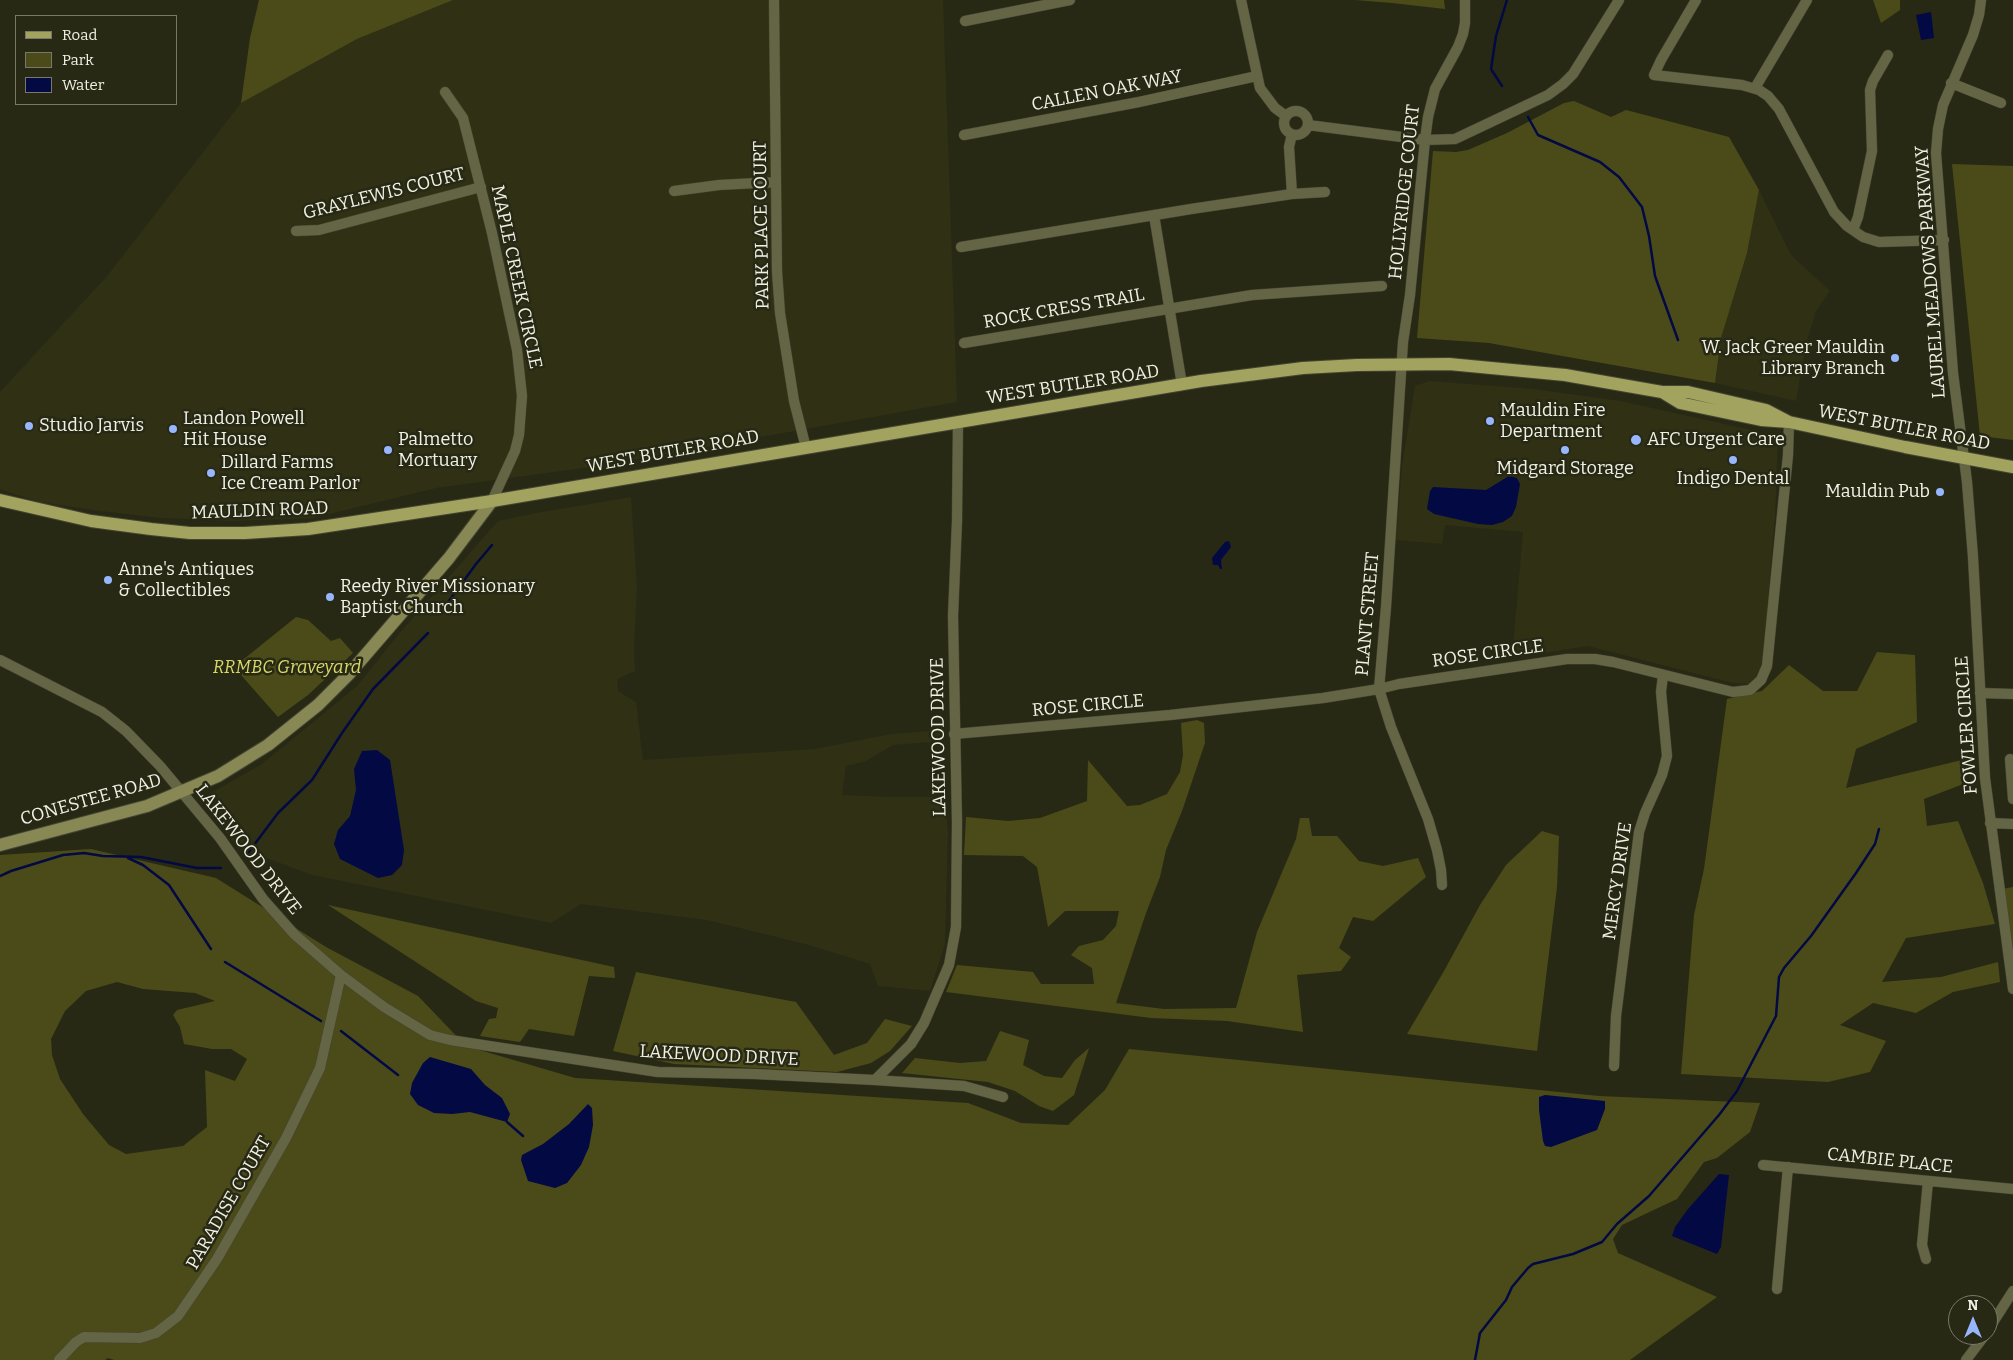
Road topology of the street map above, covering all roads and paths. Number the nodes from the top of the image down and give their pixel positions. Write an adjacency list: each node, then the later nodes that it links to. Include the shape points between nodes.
1 (774, 0): 21 (street, PARK PLACE COURT)
2 (1070, 0): 9 (street)
3 (1241, 0): 11 (street)
4 (1465, 0): 20 (street, HOLLYRIDGE COURT, via 1465,23 1458,48 1435,89)
5 (1618, 0): 20 (street, via 1573,74 1548,95 1456,139)
6 (1696, 0): 13 (street, via 1654,75)
7 (1807, 0): 13 (street)
8 (1981, 0): 12 (street, LAUREL MEADOWS PARKWAY, via 1973,35)
9 (965, 21)
10 (1888, 55): 27 (street, via 1870,90 1872,151)
11 (1257, 76): 16 (street, via 1265,95); 19 (street, CALLEN OAK WAY)
12 (1951, 84): 15 (street); 29 (street, LAUREL MEADOWS PARKWAY, via 1936,141)
13 (1755, 88): 27 (street, via 1774,102 1834,212)
14 (445, 92): 22 (street, MAPLE CREEK CIRCLE, via 463,118)
15 (2001, 103)
16 (1286, 116): 17 (street, via 1300,111 1306,116); 18 (street, via 1284,125)
17 (1308, 125): 18 (street, via 1303,133); 20 (street)
18 (1292, 134): 25 (street, via 1288,147)
19 (964, 136)
20 (1425, 140): 34 (street, HOLLYRIDGE COURT)
21 (776, 182): 23 (street); 38 (street, PARK PLACE COURT, via 780,313)
22 (481, 187): 28 (street, GRAYLEWIS COURT, via 319,230); 42 (street, MAPLE CREEK CIRCLE, via 511,319 522,396 515,451)
23 (674, 191)
24 (1325, 192): 25 (street)
25 (1292, 194): 26 (street)
26 (1154, 215): 30 (street); 32 (street)
27 (1853, 230): 29 (street, via 1879,242)
28 (296, 231)
29 (1944, 240): 39 (street, LAUREL MEADOWS PARKWAY, via 1953,373)
30 (961, 247)
31 (1382, 286): 32 (street, ROCK CRESS TRAIL, via 1252,295)
32 (1169, 308): 33 (street, ROCK CRESS TRAIL); 35 (street)
33 (964, 343)
34 (1402, 365): 35 (main road, WEST BUTLER ROAD, via 1303,368); 37 (main road, WEST BUTLER ROAD, via 1448,364 1536,371 1662,392 1688,392 1766,410); 45 (street, PLANT STREET)
35 (1182, 385): 36 (main road, WEST BUTLER ROAD)
36 (958, 422): 38 (main road, WEST BUTLER ROAD); 48 (street, LAKEWOOD DRIVE, via 953,616)
37 (1789, 422): 39 (main road, WEST BUTLER ROAD); 44 (street, ROSE CIRCLE, via 1766,672 1754,687 1737,692)
38 (806, 448): 42 (main road, WEST BUTLER ROAD)
39 (1964, 459): 40 (main road, WEST BUTLER ROAD); 46 (street, FOWLER CIRCLE)
40 (2013, 466)
41 (0, 500): 42 (main road, MAULDIN ROAD, via 103,524 190,533 317,528)
42 (492, 501): 50 (main road, CONESTEE ROAD, via 412,602 318,705 248,758 218,776)
43 (0, 660): 50 (street, LAKEWOOD DRIVE, via 110,717)
44 (1663, 675): 45 (street, ROSE CIRCLE, via 1613,662 1580,658); 58 (street, MERCY DRIVE, via 1661,692 1667,756 1639,832 1616,1016)
45 (1378, 689): 48 (street, ROSE CIRCLE, via 1170,715); 55 (street, PLANT STREET, via 1428,819 1438,850)
46 (1980, 693): 47 (street); 52 (street, FOWLER CIRCLE)
47 (2013, 694)
48 (954, 734): 59 (street, LAKEWOOD DRIVE, via 956,927 953,949 942,984 924,1023 911,1044)
49 (2010, 759): 51 (street)
50 (182, 791): 54 (main road, CONESTEE ROAD, via 110,817); 56 (street, LAKEWOOD DRIVE, via 263,899 294,934)
51 (2013, 799)
52 (1990, 823): 53 (street); 57 (street, FOWLER CIRCLE)
53 (2013, 824)
54 (0, 845)
55 (1442, 885)
56 (341, 975): 59 (street, LAKEWOOD DRIVE, via 414,1026 430,1035 450,1040 658,1072); 70 (street, PARADISE COURT, via 320,1068 286,1138 217,1259 178,1316 156,1334 140,1338 84,1337)
57 (2013, 989)
58 (1614, 1066)
59 (874, 1080): 60 (street, via 964,1086)
60 (1003, 1097)
61 (1763, 1165): 62 (street, CAMBIE PLACE)
62 (1788, 1167): 63 (street, CAMBIE PLACE); 66 (street)
63 (1928, 1181): 64 (street, CAMBIE PLACE); 65 (street, via 1922,1245)
64 (2013, 1189)
65 (1926, 1259)
66 (1777, 1289)
67 (2013, 1291): 68 (street)
68 (1998, 1314)
69 (1977, 1345): 71 (street)
70 (59, 1360)
71 (1966, 1360)

